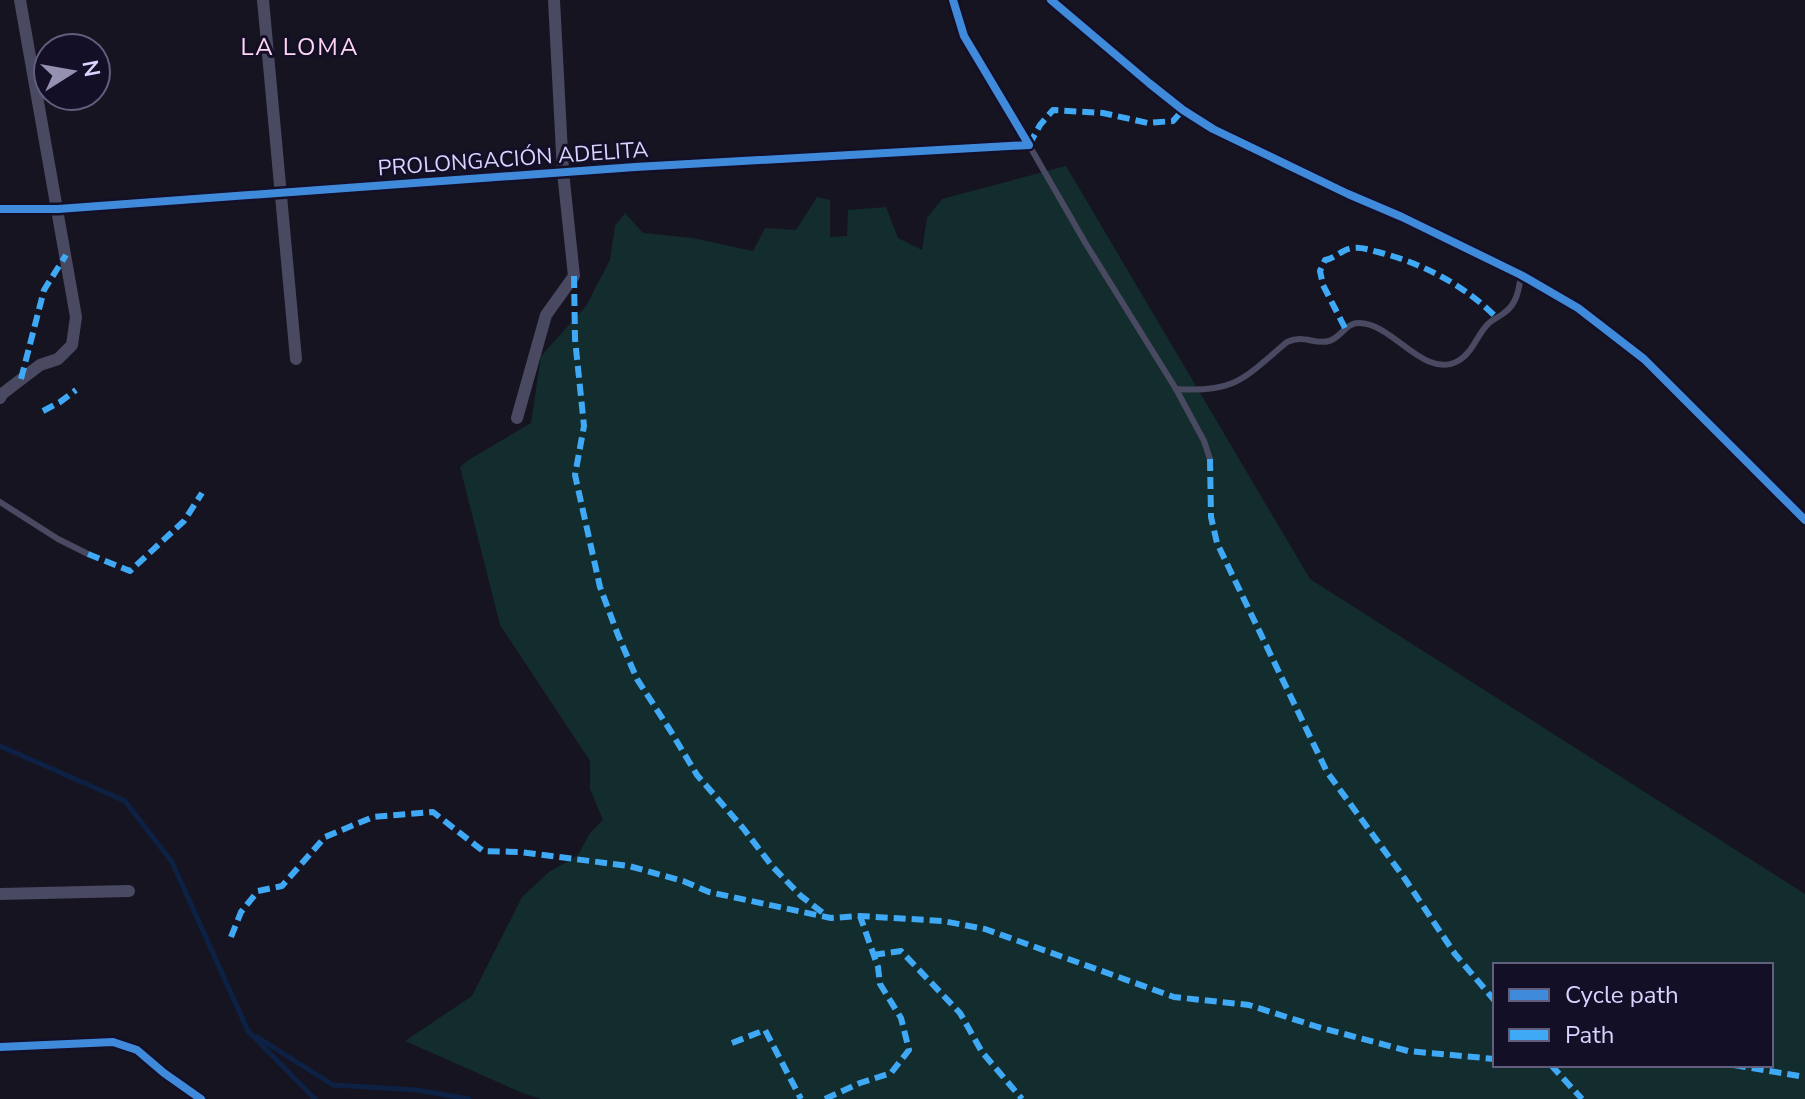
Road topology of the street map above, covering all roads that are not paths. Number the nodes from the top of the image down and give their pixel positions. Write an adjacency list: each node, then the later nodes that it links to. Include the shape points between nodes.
1 (20, 0): 10 (street)
2 (263, 0): 8 (street)
3 (554, 0): 7 (street)
4 (953, 0): 6 (street, via 964,36)
5 (1051, 0): 11 (street, via 1213,129)
6 (1029, 145): 7 (street, PROLONGACIÓN ADELITA); 13 (lane)
7 (563, 172): 8 (street, PROLONGACIÓN ADELITA); 15 (street, via 574,276 546,315)
8 (281, 193): 10 (street, PROLONGACIÓN ADELITA); 12 (street)
9 (0, 209): 10 (street, PROLONGACIÓN ADELITA)
10 (58, 209): 14 (street, via 76,317 72,345)
11 (1521, 275): 13 (lane, via 1510,308 1489,323 1458,361 1432,363 1361,322 1332,341 1287,342 1225,387); 18 (street, via 1578,308 1644,359)
12 (296, 359)
13 (1176, 389): 16 (lane)
14 (0, 398)
15 (517, 418)
16 (1210, 459)
17 (0, 502): 19 (lane)
18 (1805, 520)
19 (88, 554)
20 (129, 891): 21 (street)
21 (0, 894)
22 (0, 1047): 23 (street, via 113,1042 137,1050)
23 (201, 1099)

